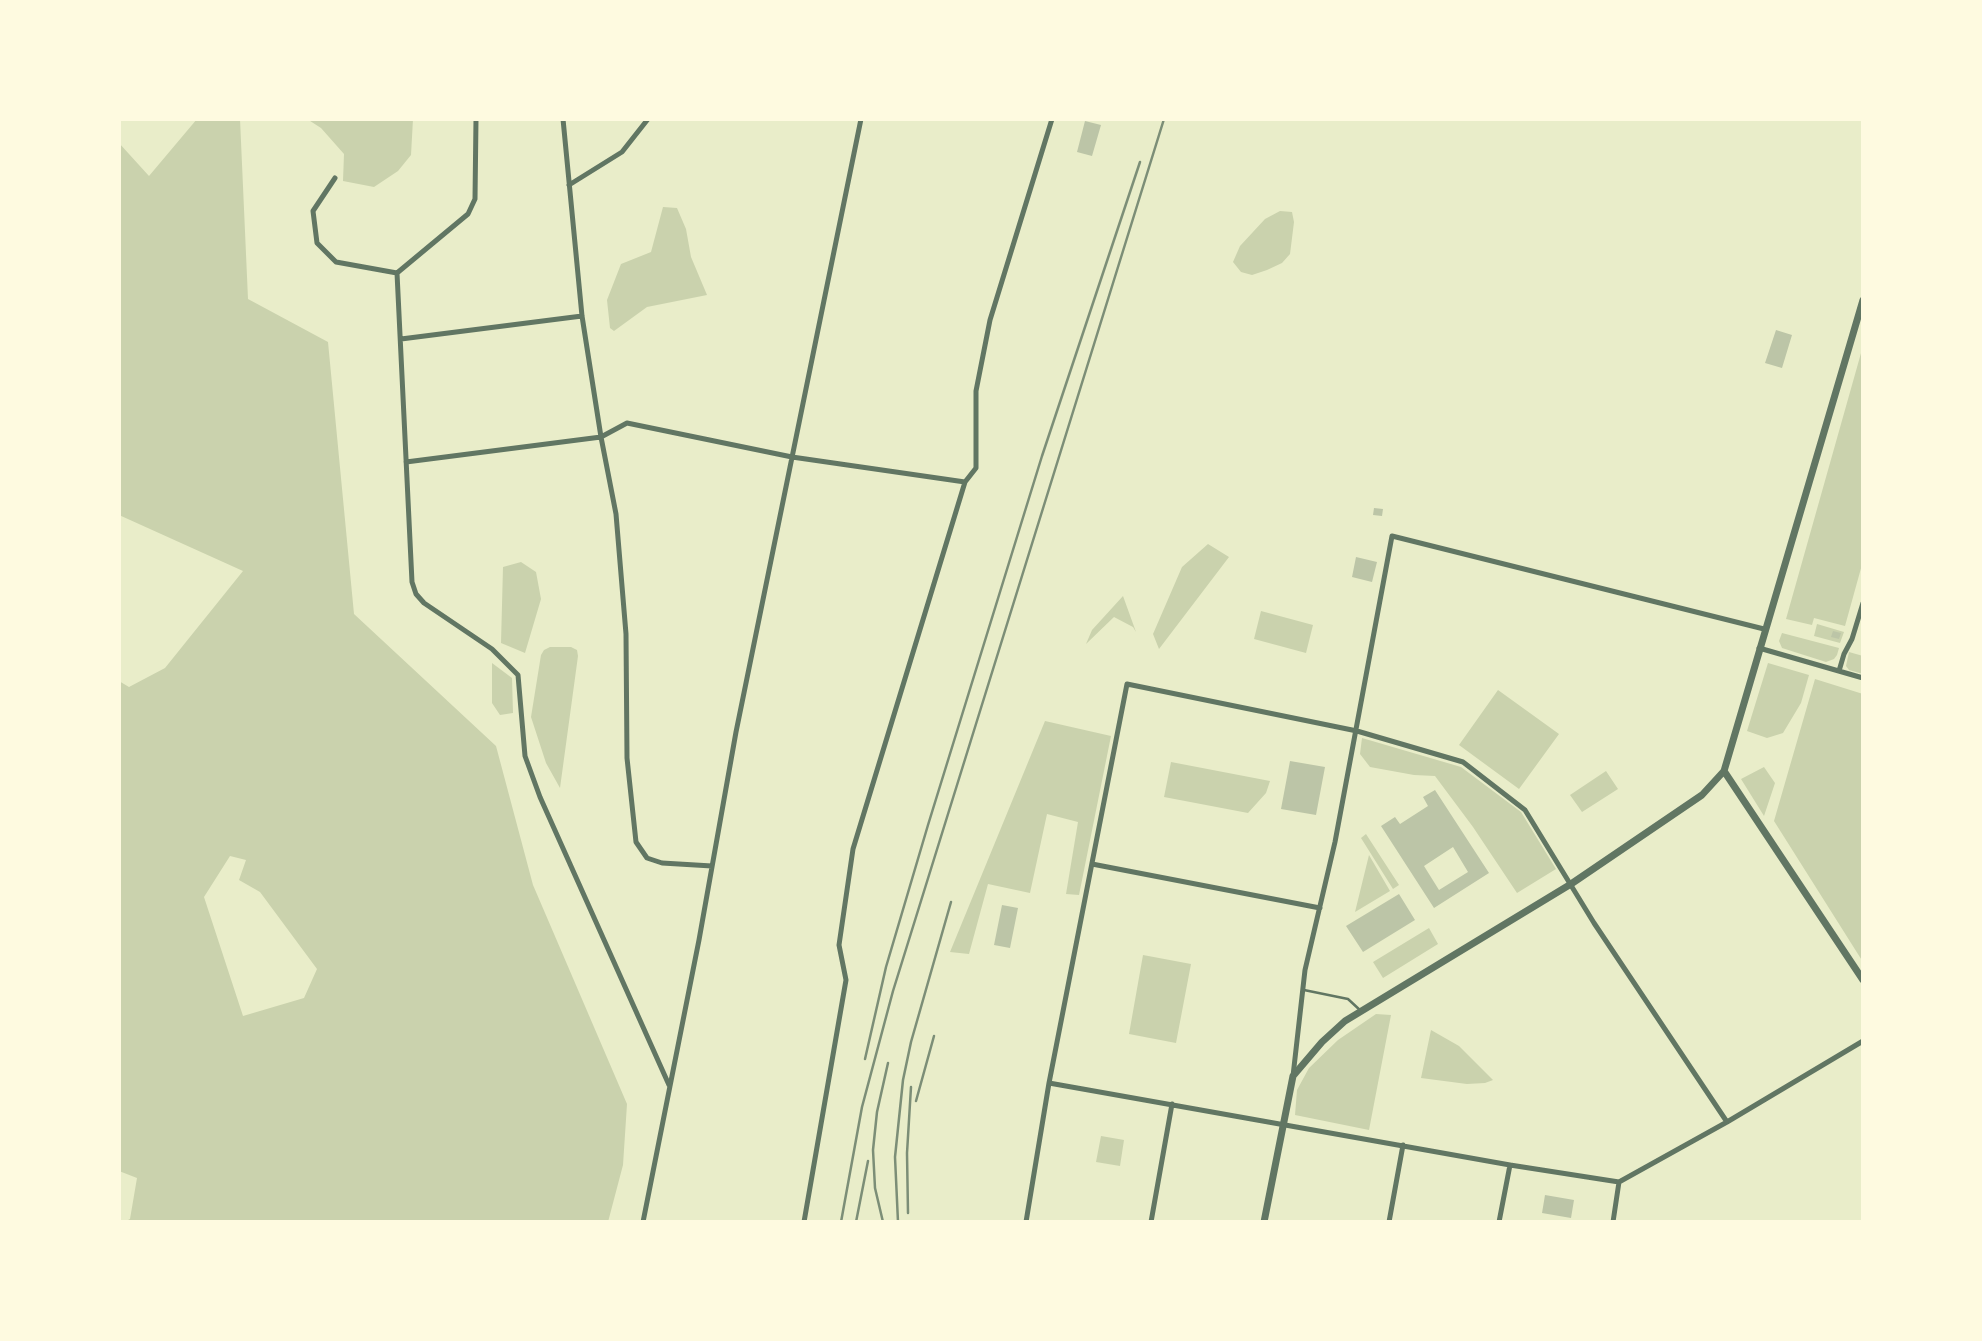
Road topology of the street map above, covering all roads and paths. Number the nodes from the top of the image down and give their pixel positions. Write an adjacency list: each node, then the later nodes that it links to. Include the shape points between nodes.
1 (476, 119): 8 (street, via 475,199 468,214)
2 (563, 119): 7 (street)
3 (648, 119): 7 (street, via 622,152)
4 (861, 119): 13 (street)
5 (1052, 119): 15 (street, via 990,320 976,391 976,468)
6 (335, 178): 8 (street, via 313,211 317,243 336,262)
7 (569, 185): 10 (street)
8 (397, 273): 11 (street)
9 (1863, 300): 17 (street)
10 (582, 316): 11 (street); 12 (street)
11 (401, 339): 14 (street)
12 (601, 437): 13 (street, via 627,423); 14 (street); 24 (street, via 620,554 627,758 636,842 648,858 662,863)
13 (792, 457): 15 (street); 24 (street)
14 (406, 462): 33 (street, via 411,582 424,603 492,649 517,675 525,756 540,797)
15 (965, 482): 41 (street, via 853,849 839,945 846,980)
16 (1863, 603): 19 (street)
17 (1764, 629): 18 (street); 21 (street, via 1392,536)
18 (1759, 648): 19 (street); 22 (street)
19 (1839, 671): 20 (street)
20 (1863, 678)
21 (1357, 731): 23 (street, via 1127,684); 25 (street, via 1463,762 1525,810); 26 (street)
22 (1724, 771): 25 (street, via 1702,795); 27 (street)
23 (1091, 864): 26 (street); 32 (street)
24 (712, 866): 33 (street)
25 (1571, 884): 29 (street); 35 (street)
26 (1320, 908): 28 (street)
27 (1863, 981)
28 (1302, 990): 29 (lane, via 1348,999); 31 (street)
29 (1361, 1011): 31 (street, via 1345,1020)
30 (1863, 1041): 35 (street)
31 (1293, 1076): 36 (street)
32 (1049, 1083): 34 (street); 42 (street)
33 (670, 1087): 40 (street)
34 (1172, 1104): 36 (street); 43 (street)
35 (1727, 1122): 39 (street)
36 (1282, 1124): 37 (street); 44 (street)
37 (1403, 1145): 38 (street); 45 (street)
38 (1510, 1165): 39 (street); 46 (street)
39 (1619, 1182): 47 (street)
40 (643, 1222)
41 (804, 1222)
42 (1026, 1222)
43 (1151, 1222)
44 (1264, 1222)
45 (1389, 1222)
46 (1499, 1222)
47 (1613, 1222)

